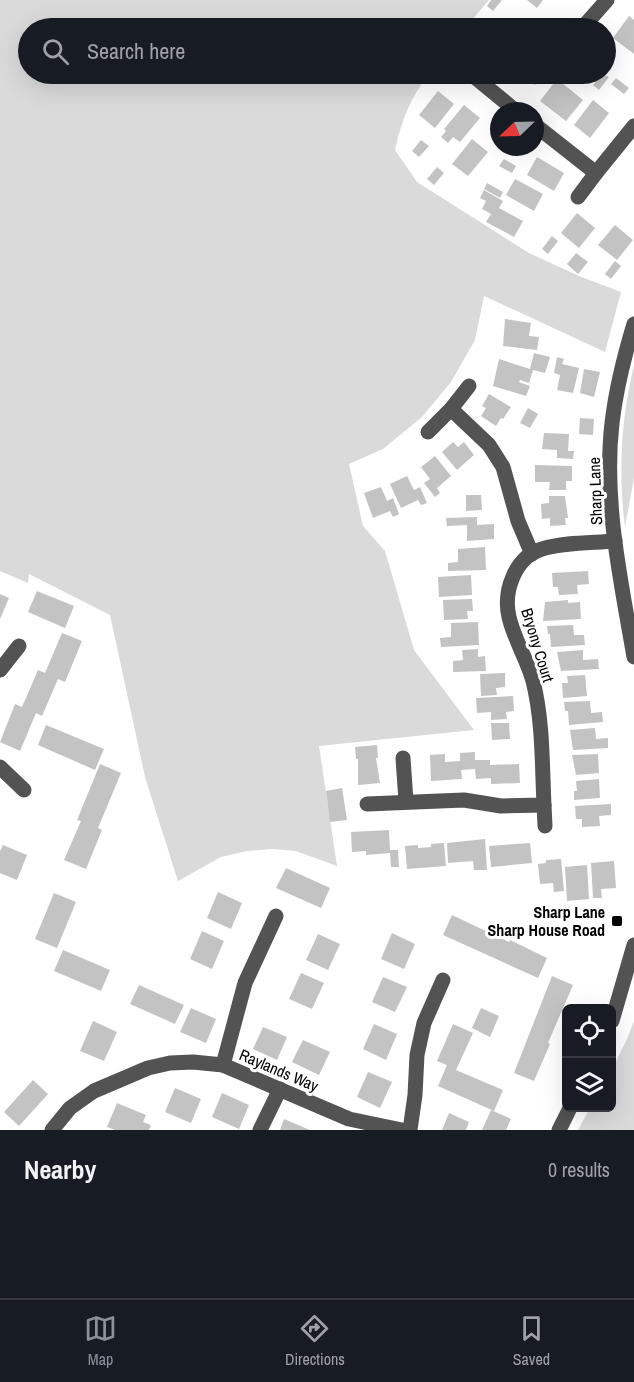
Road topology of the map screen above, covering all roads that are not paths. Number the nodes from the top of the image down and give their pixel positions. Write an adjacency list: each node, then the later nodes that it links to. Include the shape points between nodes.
1 (607, 0): 2 (street)
2 (591, 18)
3 (483, 84): 4 (street)
4 (505, 102)
5 (634, 126): 7 (street)
6 (544, 132): 7 (street)
7 (596, 173): 8 (street)
8 (578, 197)
9 (634, 324): 13 (street, Sharp Lane, via 621,366 612,425)
10 (469, 386): 11 (street)
11 (451, 409): 12 (street); 14 (street, via 489,445 503,467)
12 (428, 432)
13 (615, 541): 14 (street, via 552,547); 16 (street, Sharp Lane)
14 (532, 554): 23 (street, Bryony Court, via 510,579 507,598 509,617 533,681)
15 (19, 646): 17 (street)
16 (634, 657)
17 (0, 670)
18 (403, 758): 21 (street)
19 (0, 767): 20 (street)
20 (24, 790)
21 (406, 801): 22 (street); 23 (street)
22 (367, 804)
23 (544, 805): 24 (street, Bryony Court)
24 (545, 826)
25 (276, 916): 29 (street, via 245,984)
26 (634, 945): 28 (street)
27 (444, 980): 35 (street, via 424,1023)
28 (616, 1007)
29 (223, 1065): 30 (street, Raylands Way); 32 (street, Raylands Way, via 170,1063 139,1071 94,1091 70,1108)
30 (280, 1089): 33 (street); 34 (street, Raylands Way, via 349,1119)
31 (568, 1112): 36 (street)
32 (52, 1130)
33 (260, 1130)
34 (402, 1130)
35 (410, 1130)
36 (559, 1130)

